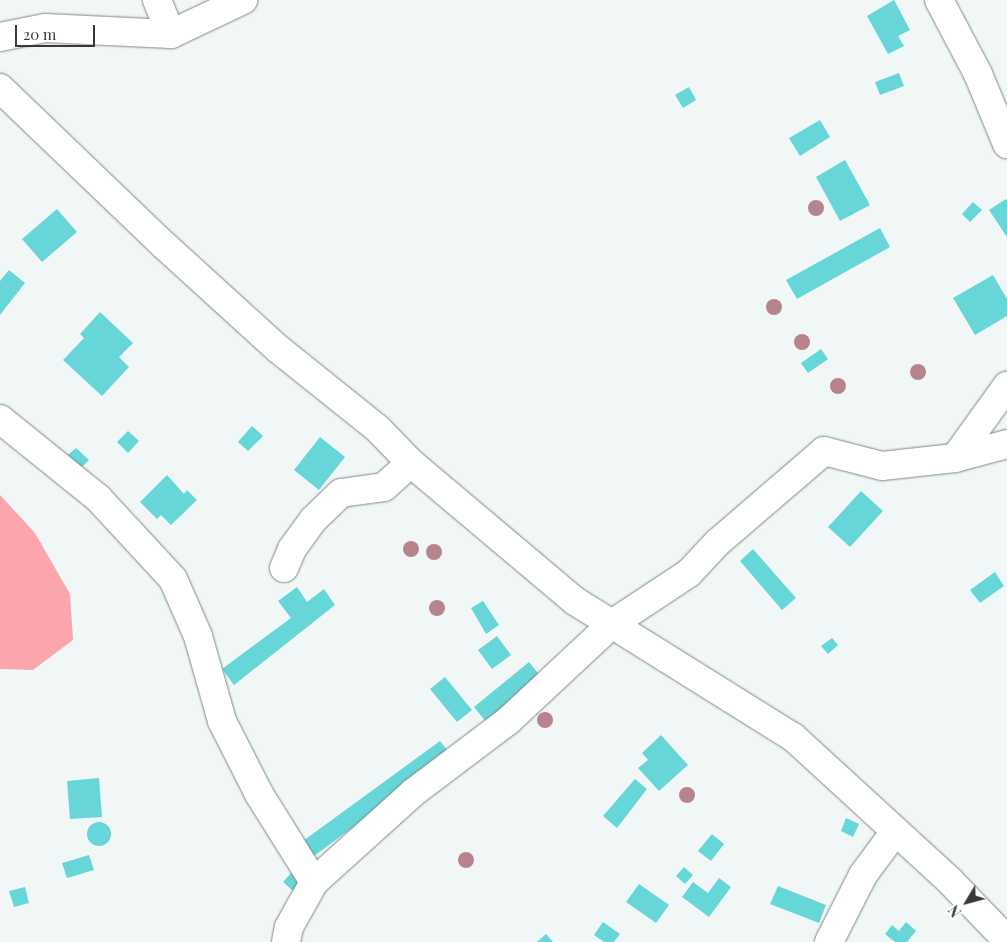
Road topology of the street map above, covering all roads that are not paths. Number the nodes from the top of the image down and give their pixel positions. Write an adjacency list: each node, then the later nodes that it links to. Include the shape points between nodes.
1 (157, 0): 4 (street)
2 (243, 0): 4 (street)
3 (939, 0): 7 (street, via 978,74)
4 (171, 34): 5 (street, via 45,28)
5 (0, 37)
6 (0, 88): 12 (street, via 165,246 277,348 378,429)
7 (1007, 144)
8 (1007, 386): 11 (street)
9 (0, 419): 16 (street, via 98,498 172,579 198,636 222,721 259,794)
10 (1007, 444): 11 (street)
11 (955, 458): 14 (street, via 882,466 824,451 717,543 688,573)
12 (411, 463): 13 (street, via 384,487 341,493 313,520 292,549); 14 (street, via 575,601)
13 (284, 568)
14 (612, 624): 15 (street, via 793,737); 16 (street, via 508,721 414,792)
15 (894, 833): 17 (street, via 950,881); 19 (street, via 862,875)
16 (314, 882): 18 (street, via 289,927)
17 (1000, 938)
18 (286, 942)
19 (829, 942)

